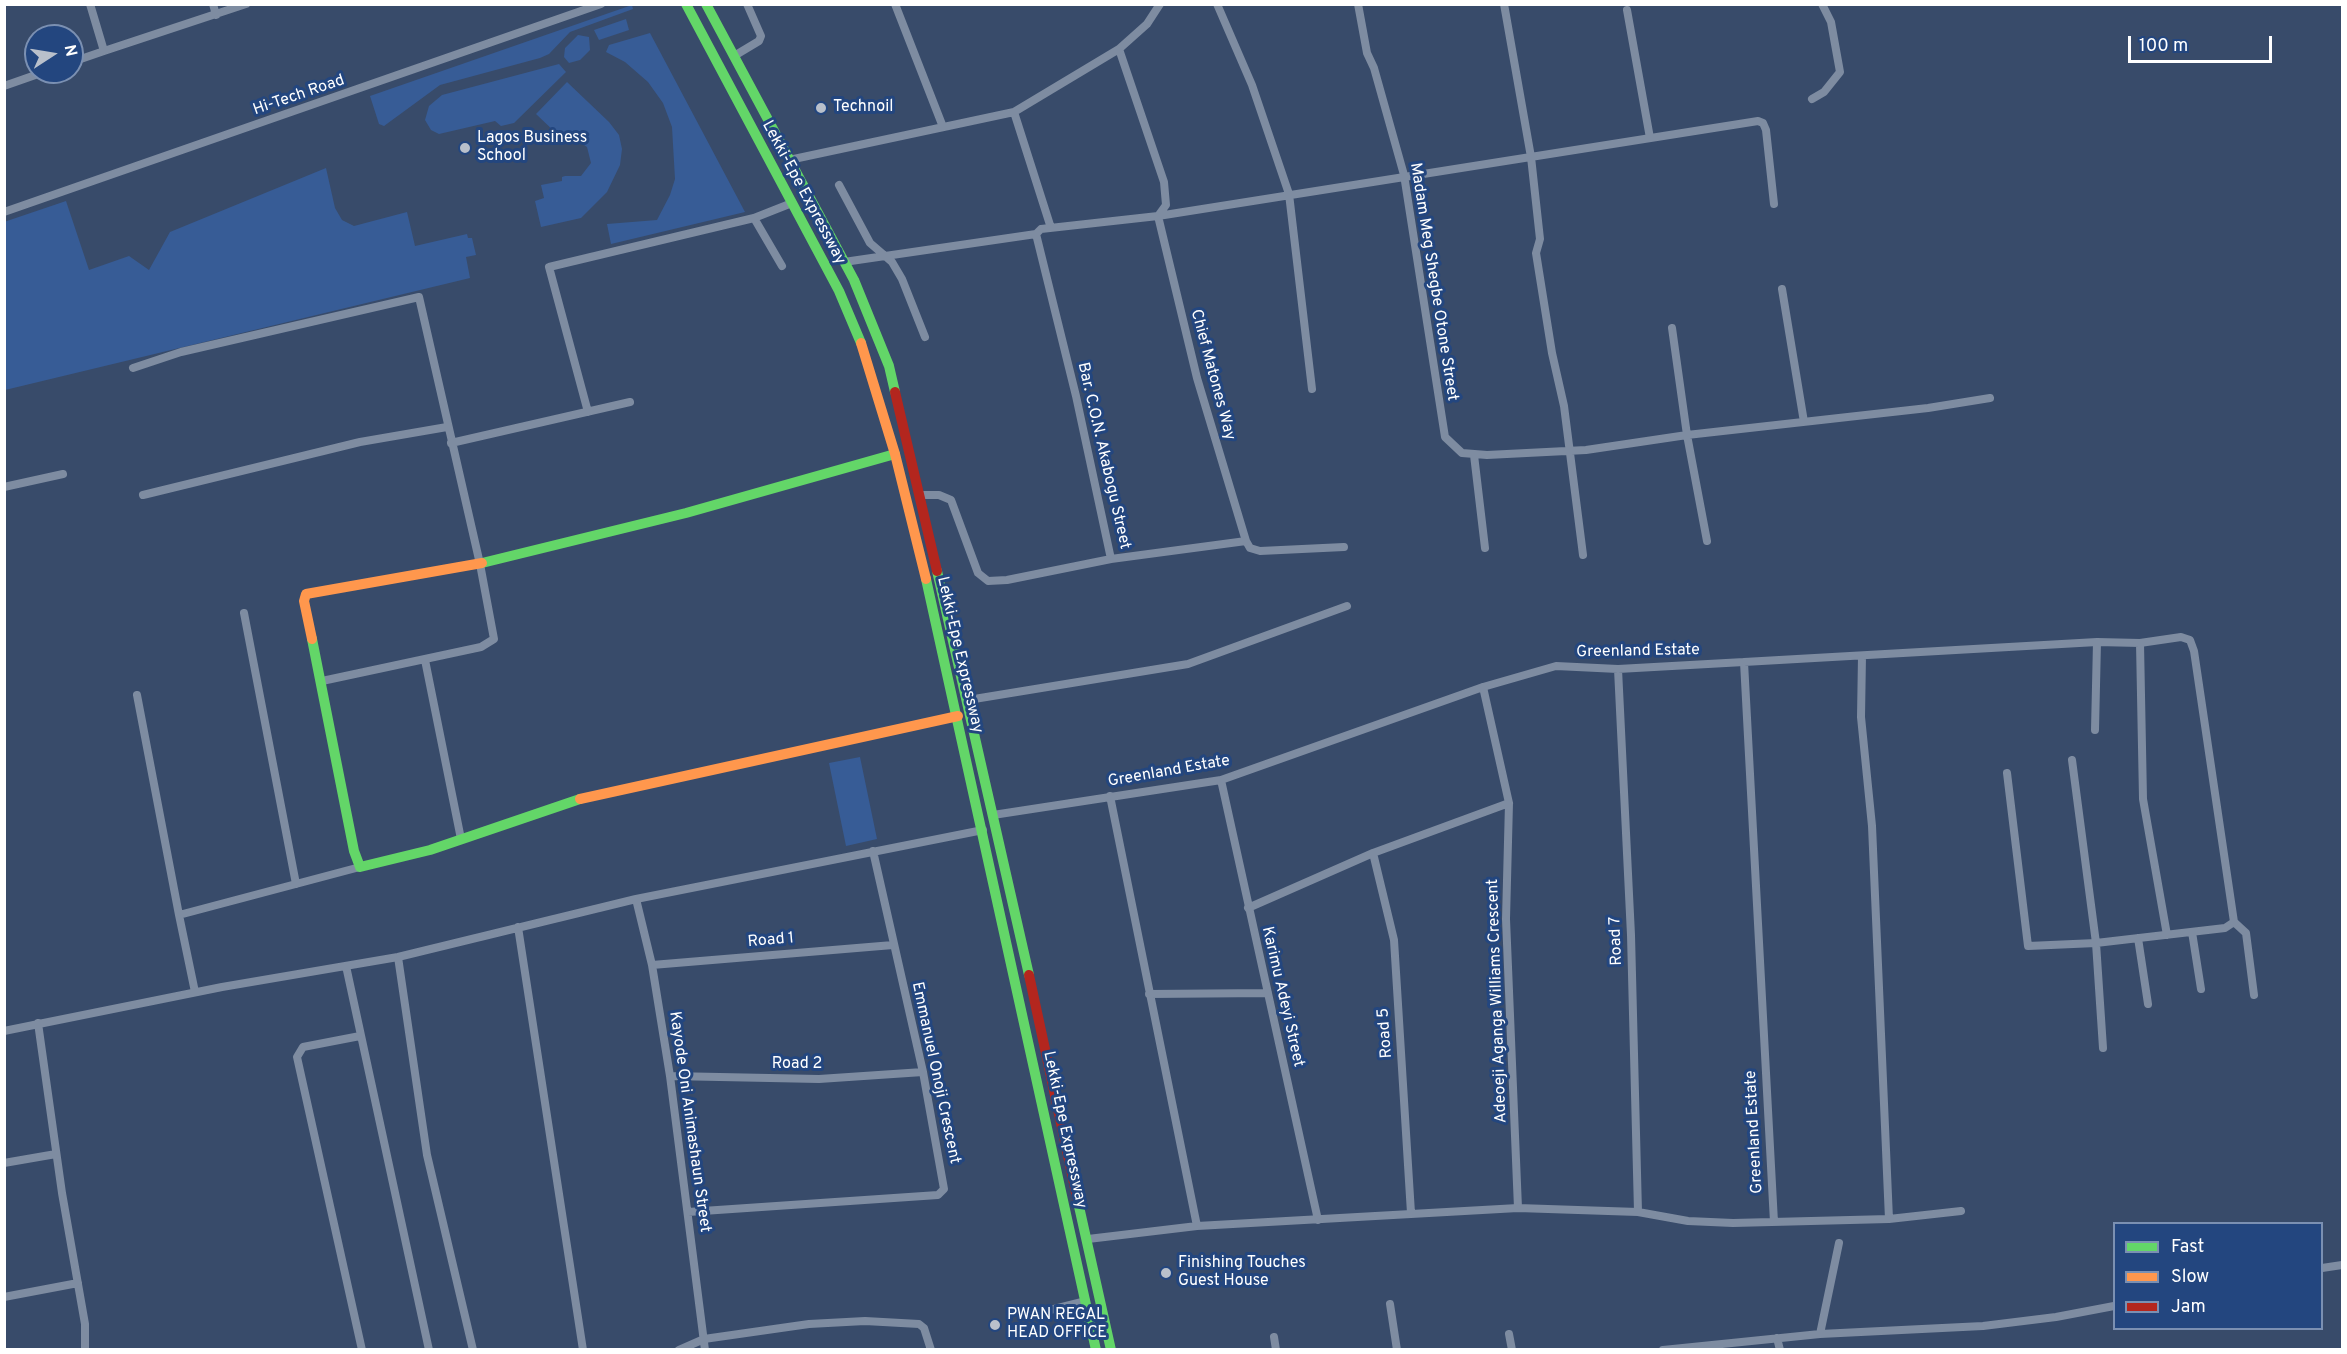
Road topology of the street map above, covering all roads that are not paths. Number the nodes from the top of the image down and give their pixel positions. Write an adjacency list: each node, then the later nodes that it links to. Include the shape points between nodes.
1 (90, 4): 17 (street)
2 (213, 4): 15 (street)
3 (246, 4): 15 (street)
4 (601, 4): 33 (street, Hi-Tech Road)
5 (686, 4): 31 (main road, Lekki-Epe Expressway)
6 (706, 4): 18 (main road, Lekki-Epe Expressway)
7 (747, 4): 18 (street, via 761,36 759,42)
8 (895, 4): 24 (street)
9 (1160, 4): 16 (street, via 1147,24)
10 (1217, 4): 30 (street, via 1252,85)
11 (1358, 4): 28 (street, Madam Meg Shegbe Otone Street, via 1367,53)
12 (1504, 4): 26 (street)
13 (1822, 4): 22 (street, via 1831,22 1840,72 1824,92)
14 (1627, 10): 25 (street)
15 (216, 15): 17 (street)
16 (1119, 49): 23 (street); 34 (street, via 1167,195 1166,205)
17 (104, 51): 19 (street)
18 (734, 56): 27 (main road, Lekki-Epe Expressway)
19 (84, 58)
20 (24, 79): 21 (street)
21 (4, 86)
22 (1812, 99)
23 (1014, 112): 24 (street); 36 (street)
24 (943, 127): 27 (street)
25 (1650, 138): 26 (street); 32 (street, via 1742,122 1763,123)
26 (1531, 157): 28 (street); 53 (street, via 1540,239 1536,253)
27 (789, 160): 39 (main road, Lekki-Epe Expressway)
28 (1404, 175): 30 (street); 55 (street, Madam Meg Shegbe Otone Street, via 1445,437 1462,453)
29 (839, 186): 38 (street, via 870,243)
30 (1289, 194): 34 (street); 45 (street)
31 (792, 203): 35 (street); 54 (main road, Lekki-Epe Expressway, via 855,324)
32 (1773, 204)
33 (4, 212)
34 (1158, 216): 36 (street); 60 (street, Chief Matones Way, via 1197,378)
35 (754, 218): 40 (street); 48 (street, via 549,267)
36 (1051, 228): 37 (street)
37 (1036, 234): 38 (street); 65 (street, Bar. C.O.N. Akabogu Street)
38 (886, 256): 39 (street); 43 (street, via 902,279)
39 (844, 262): 59 (main road, Lekki-Epe Expressway, via 889,366)
40 (782, 266)
41 (1782, 290): 49 (street)
42 (1672, 328): 51 (street)
43 (925, 337)
44 (133, 368): 50 (street, via 181,352 419,297)
45 (1312, 389)
46 (1990, 398): 49 (street)
47 (630, 402): 48 (street)
48 (588, 412): 52 (street)
49 (1804, 422): 51 (street)
50 (447, 427): 52 (street); 58 (street, via 360,442)
51 (1687, 435): 53 (street); 61 (street)
52 (451, 443): 66 (street)
53 (1570, 450): 55 (street); 64 (street)
54 (895, 454): 66 (main road, via 686,513); 79 (main road, Lekki-Epe Expressway)
55 (1474, 455): 63 (street)
56 (63, 474): 57 (street)
57 (4, 487)
58 (143, 495)
59 (921, 495): 65 (street, via 951,500 978,573 988,581); 78 (main road, Lekki-Epe Expressway)
60 (1245, 540): 62 (street, via 1260,551); 65 (street, Bar. C.O.N. Akabogu Street)
61 (1707, 541)
62 (1344, 547)
63 (1485, 548)
64 (1583, 555)
65 (1111, 559)
66 (480, 564): 72 (street, via 494,639 481,647); 75 (main road, via 306,594 304,601)
67 (1347, 606): 78 (street, via 1188,664)
68 (244, 613): 92 (street)
69 (2097, 642): 70 (street); 71 (street); 80 (street)
70 (2140, 643): 96 (street, via 2181,637 2190,640 2194,651); 99 (street, via 2143,799)
71 (1862, 656): 73 (street); 127 (street, via 1861,717 1872,826)
72 (425, 660): 75 (street); 88 (street)
73 (1744, 662): 74 (street, Greenland Estate); 129 (street, Greenland Estate)
74 (1618, 669): 76 (street, Greenland Estate, via 1556,666); 125 (street, Road 7, via 1631,935)
75 (322, 681): 91 (main road, via 345,809)
76 (1483, 687): 83 (street, Greenland Estate); 85 (street, Adeoeji Aganga Williams Crescent)
77 (137, 695): 95 (street)
78 (968, 700): 86 (main road, Lekki-Epe Expressway)
79 (958, 716): 87 (main road, Lekki-Epe Expressway); 88 (main road, via 565,802)
80 (2095, 730)
81 (2072, 759): 101 (street)
82 (2007, 773): 101 (street, via 2028,946)
83 (1221, 780): 84 (street, Greenland Estate); 94 (street, Karimu Adeyi Street)
84 (1110, 796): 86 (street, Greenland Estate); 111 (street)
85 (1509, 803): 90 (street); 122 (street, Adeoeji Aganga Williams Crescent, via 1506,919)
86 (993, 815): 103 (main road, Lekki-Epe Expressway)
87 (983, 830): 89 (street); 105 (main road, Lekki-Epe Expressway)
88 (461, 839): 91 (main road)
89 (873, 850): 93 (street); 102 (street, Emmanuel Onoji Crescent)
90 (1373, 853): 94 (street); 126 (street, Road 5, via 1394,940)
91 (360, 867): 92 (street)
92 (296, 884): 95 (street)
93 (636, 899): 97 (street); 106 (street, Kayode Oni Animashaun Street)
94 (1248, 908): 110 (street, Karimu Adeyi Street)
95 (179, 915): 109 (street)
96 (2234, 922): 98 (street, via 2225,928); 112 (street, via 2246,933)
97 (518, 927): 104 (street); 150 (street)
98 (2192, 932): 99 (street); 108 (street)
99 (2167, 935): 100 (street)
100 (2138, 938): 101 (street); 113 (street)
101 (2096, 943): 117 (street)
102 (893, 945): 106 (street, Road 1); 118 (street, Emmanuel Onoji Crescent)
103 (1024, 956): 105 (main road); 131 (main road, Lekki-Epe Expressway)
104 (398, 957): 107 (street); 149 (street, via 427,1155)
105 (1011, 958): 137 (main road, Lekki-Epe Expressway)
106 (652, 965): 119 (street, Kayode Oni Animashaun Street)
107 (346, 966): 109 (street); 116 (street)
108 (2200, 989)
109 (195, 992): 114 (street)
110 (1268, 993): 111 (street); 128 (street, Karimu Adeyi Street)
111 (1149, 994): 130 (street)
112 (2254, 995)
113 (2148, 1004)
114 (38, 1023): 115 (street); 120 (street)
115 (4, 1031)
116 (360, 1036): 147 (street, via 303,1047 297,1057); 148 (street)
117 (2103, 1048)
118 (923, 1072): 119 (street, Road 2, via 819,1079); 124 (street, Emmanuel Onoji Crescent, via 944,1184 938,1195)
119 (670, 1076): 124 (street, Kayode Oni Animashaun Street)
120 (56, 1154): 121 (street); 135 (street)
121 (4, 1163)
122 (1518, 1208): 125 (street); 126 (street)
123 (1961, 1211): 127 (street)
124 (688, 1212): 145 (street, Kayode Oni Animashaun Street)
125 (1638, 1212): 129 (street, via 1688,1221)
126 (1411, 1213): 128 (street)
127 (1889, 1219): 129 (street)
128 (1318, 1220): 130 (street)
129 (1773, 1222)
130 (1197, 1226): 131 (street)
131 (1088, 1239): 155 (main road, Lekki-Epe Expressway)
132 (1839, 1244): 142 (street)
133 (2343, 1265): 134 (street)
134 (2323, 1268)
135 (78, 1283): 136 (street); 146 (street)
136 (4, 1297)
137 (1086, 1301): 140 (street); 154 (main road, Lekki-Epe Expressway)
138 (1390, 1304): 157 (street)
139 (2113, 1306): 142 (street, via 1983,1326)
140 (1046, 1311)
141 (1509, 1334): 158 (street)
142 (1820, 1334): 144 (street)
143 (1274, 1336): 156 (street)
144 (1777, 1338): 159 (street); 160 (street)
145 (704, 1339): 151 (street); 152 (street, Kayode Oni Animashaun Street); 153 (street, via 809,1324 900,1322 924,1328)
146 (85, 1350)
147 (362, 1350)
148 (429, 1350)
149 (473, 1350)
150 (583, 1350)
151 (679, 1350)
152 (705, 1350)
153 (931, 1350)
154 (1096, 1350)
155 (1111, 1350)
156 (1276, 1350)
157 (1397, 1350)
158 (1512, 1350)
159 (1663, 1350)
160 (1780, 1350)

